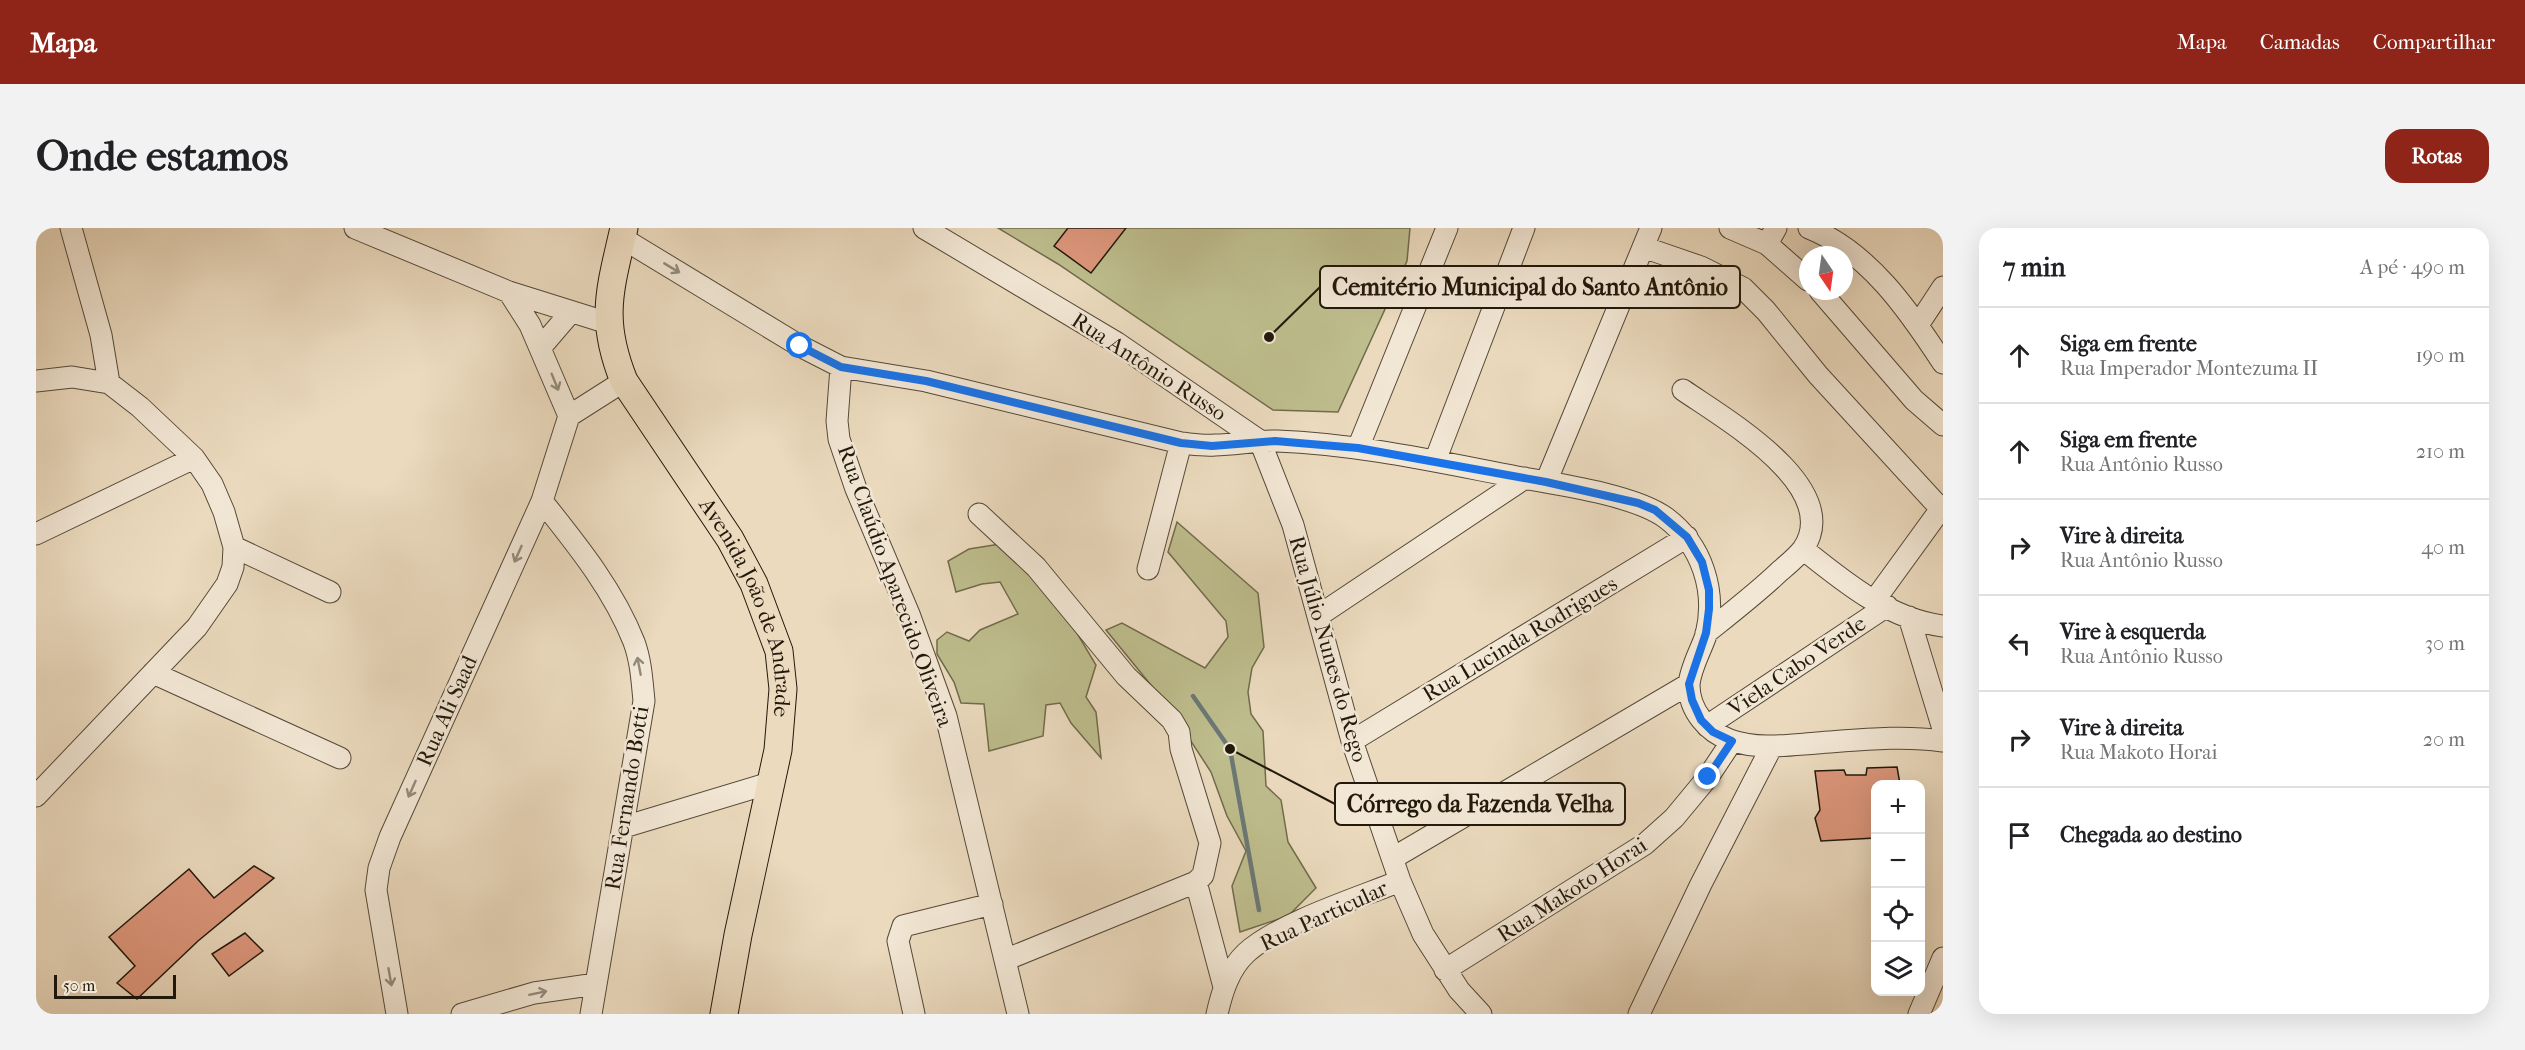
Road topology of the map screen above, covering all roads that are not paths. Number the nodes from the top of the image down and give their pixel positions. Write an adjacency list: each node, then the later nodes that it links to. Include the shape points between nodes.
1 (71, 228): 23 (street, via 101,335)
2 (355, 228): 13 (street)
3 (924, 228): 27 (street, Rua Antônio Russo, via 1117,343)
4 (1447, 228): 29 (street)
5 (1524, 228): 31 (street)
6 (1730, 228): 9 (street)
7 (1809, 228): 17 (street, via 1852,254 1883,281)
8 (623, 233): 16 (main road, Avenida João de Andrade); 20 (street, one-way to 20, via 800,346)
9 (1771, 236): 11 (street)
10 (1647, 238): 33 (street); 35 (street, via 1743,288 1767,311 1825,383)
11 (1799, 269)
12 (1943, 288): 17 (street)
13 (509, 292): 15 (street); 18 (street)
14 (1828, 300): 26 (street, via 1914,400)
15 (571, 312): 16 (street); 18 (street)
16 (608, 323): 22 (main road, Avenida João de Andrade)
17 (1918, 326): 19 (street)
18 (540, 347): 25 (street, one-way to 25)
19 (1943, 363)
20 (841, 367): 28 (street, via 926,381); 63 (street, Rua Claúdio Aparecido Oliveira, via 839,439 932,673)
21 (36, 381): 23 (street, via 72,377)
22 (624, 381): 25 (street); 57 (main road, Avenida João de Andrade, via 730,539 754,584 775,639 783,689)
23 (109, 383): 30 (street)
24 (1683, 390): 40 (street, via 1756,442 1795,478 1810,510)
25 (569, 416): 34 (street, Rua Ali Saad)
26 (1943, 425)
27 (1260, 441): 28 (street, via 1212,446); 29 (street); 44 (street, Rua Júlio Nunes do Rego, via 1293,525)
28 (1181, 443): 41 (street)
29 (1358, 448): 31 (street)
30 (194, 458): 37 (street); 39 (street, via 219,496)
31 (1435, 461): 32 (street)
32 (1525, 478): 33 (street); 44 (street)
33 (1546, 482): 38 (street, via 1638,503 1655,510)
34 (542, 501): 59 (street, Rua Fernando Botti, one-way to 34, via 644,701 640,665 634,642 613,599); 69 (street, Rua Ali Saad, one-way to 69, via 379,868 377,900)
35 (1942, 507): 43 (street)
36 (979, 514): 62 (street, via 1036,567 1126,676 1172,720 1179,732 1210,843 1203,875)
37 (36, 534)
38 (1687, 537): 47 (street, via 1702,562 1709,590); 52 (street, Rua Lucinda Rodrigues)
39 (234, 547): 42 (street); 48 (street, via 227,584 196,627)
40 (1803, 549): 43 (street, via 1846,583); 47 (street)
41 (1148, 569)
42 (330, 592)
43 (1881, 604): 45 (street); 50 (street, Viela Cabo Verde)
44 (1318, 616): 52 (street, Rua Júlio Nunes do Rego)
45 (1909, 617): 46 (street); 51 (street)
46 (1943, 626)
47 (1706, 633): 49 (street)
48 (153, 673): 56 (street); 58 (street)
49 (1689, 684): 50 (street, via 1692,700); 60 (street)
50 (1707, 726): 53 (street)
51 (1943, 729)
52 (1352, 741): 60 (street, Rua Júlio Nunes do Rego)
53 (1732, 741): 55 (street); 66 (street, Rua Makoto Horai, via 1674,818 1645,844)
54 (1943, 741): 55 (street, via 1871,739)
55 (1772, 746): 77 (street)
56 (340, 758)
57 (773, 782): 59 (street); 72 (main road, Avenida João de Andrade)
58 (36, 796)
59 (624, 827): 67 (street, Rua Fernando Botti)
60 (1394, 858): 61 (street, Rua Júlio Nunes do Rego)
61 (1400, 881): 66 (street, Rua Júlio Nunes do Rego, via 1423,934); 68 (street, Rua Particular, via 1274,934 1246,953)
62 (1196, 882): 65 (street); 68 (street)
63 (993, 904): 65 (street, Rua Claúdio Aparecido Oliveira); 73 (street, via 903,926 898,941)
64 (1943, 958): 78 (street)
65 (1005, 960): 74 (street, Rua Claúdio Aparecido Oliveira)
66 (1445, 970): 76 (street, Rua Júlio Nunes do Rego)
67 (596, 984): 70 (street, one-way to 67, via 534,993); 71 (street, Rua Fernando Botti)
68 (1224, 987): 75 (street, Rua Particular)
69 (397, 1014)
70 (462, 1014)
71 (591, 1014)
72 (724, 1014)
73 (914, 1014)
74 (1018, 1014)
75 (1217, 1014)
76 (1481, 1014)
77 (1639, 1014)
78 (1919, 1014)

